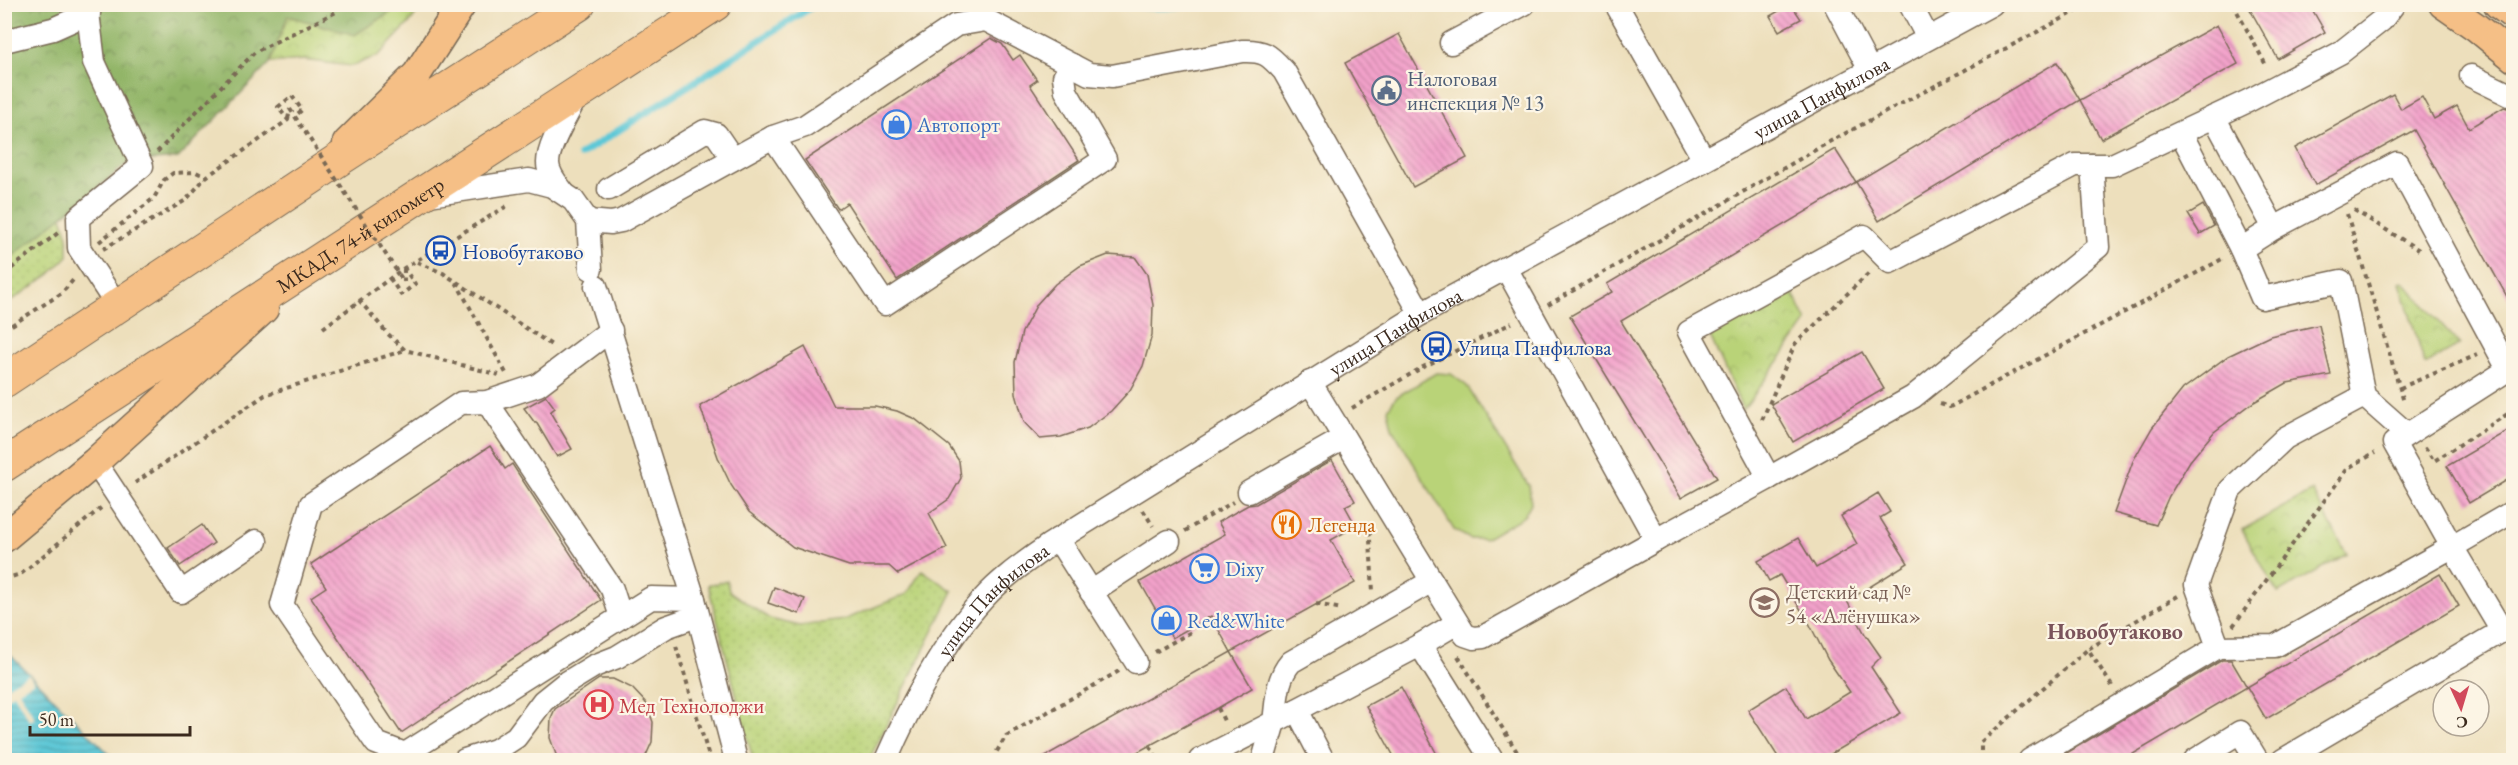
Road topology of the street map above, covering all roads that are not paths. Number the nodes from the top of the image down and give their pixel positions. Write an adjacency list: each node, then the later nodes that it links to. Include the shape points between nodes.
1 (462, 4): 31 (main road, via 417,74)
2 (579, 4): 31 (highway)
3 (715, 4): 15 (highway, МКАД, 74-й километр)
4 (733, 4): 15 (main road)
5 (1524, 4): 18 (street)
6 (1616, 4): 29 (street)
7 (1835, 4): 21 (street)
8 (1910, 4): 16 (street)
9 (1992, 4): 16 (street, улица Панфилова)
10 (2394, 4): 25 (street, via 2382,20 2340,53)
11 (2443, 4): 19 (main road)
12 (2498, 4): 14 (main road)
13 (88, 9): 17 (street, via 52,29); 40 (street, via 94,62 142,166 78,218 79,248)
14 (2514, 16)
15 (680, 28): 23 (highway, МКАД, 74-й километр)
16 (1928, 38): 21 (street, улица Панфилова)
17 (4, 41)
18 (1451, 43)
19 (2514, 58)
20 (1072, 65): 27 (street, via 1000,26 986,20 970,21 956,26 805,126); 27 (street, via 1064,77 1066,91 1105,159 885,304); 41 (street, via 1089,74 1112,76 1242,51 1258,50 1271,57 1284,71)
21 (1870, 70): 29 (street, улица Панфилова)
22 (2471, 76): 24 (street)
23 (578, 93): 33 (street, via 548,163); 34 (highway, МКАД, 74-й километр)
24 (2514, 97)
25 (2214, 117): 26 (street); 36 (street)
26 (2181, 133): 30 (street, via 2112,165); 37 (street)
27 (773, 137): 28 (street)
28 (733, 159): 32 (street, via 716,134 705,131); 35 (street, via 621,221)
29 (1704, 160): 39 (street, улица Панфилова)
30 (2092, 165): 52 (street, via 2098,247 1913,398); 52 (street, via 2075,165 1890,261 1864,236 1689,332)
31 (312, 177): 40 (highway)
32 (609, 189)
33 (563, 192): 34 (street, via 529,180); 35 (street)
34 (416, 197): 38 (highway, МКАД, 74-й километр)
35 (588, 221): 42 (street, via 594,277)
36 (2274, 228): 37 (street); 43 (street, via 2341,198 2397,163)
37 (2241, 249): 46 (street, via 2262,298 2341,281)
38 (314, 264): 50 (main road); 51 (highway, МКАД, 74-й километр)
39 (1506, 268): 41 (street, улица Панфилова); 57 (street)
40 (118, 308): 44 (highway)
41 (1421, 314): 45 (street, улица Панфилова)
42 (611, 330): 47 (street, via 538,385); 63 (street)
43 (2511, 368): 49 (street)
44 (4, 381)
45 (1310, 382): 48 (street); 56 (street, улица Панфилова)
46 (2364, 396): 49 (street); 67 (street, via 2285,438 2230,490 2196,585)
47 (487, 402): 64 (street, via 612,589); 64 (street, via 460,404 310,504 282,605 376,743 405,754)
48 (1339, 429): 53 (street); 61 (street)
49 (2405, 436): 60 (street)
50 (95, 462): 55 (main road); 58 (street, via 181,592)
51 (4, 465)
52 (1769, 478): 57 (street)
53 (1249, 492)
54 (2514, 511): 60 (street)
55 (4, 538)
56 (1058, 540): 62 (street); 73 (street, улица Панфилова, via 1008,575 951,638)
57 (1656, 540): 65 (street, via 1483,637 1465,635)
58 (256, 541)
59 (1169, 541): 62 (street)
60 (2452, 546): 67 (street, via 2275,645); 81 (street, via 2502,631)
61 (1432, 581): 65 (street); 70 (street, via 1291,662 1279,683)
62 (1091, 592): 68 (street)
63 (696, 608): 64 (street, via 651,598); 71 (street, via 617,657 586,670 543,701 516,737 496,750); 72 (street)
64 (621, 617)
65 (1457, 623): 66 (street)
66 (1420, 645): 69 (street); 77 (street)
67 (2218, 647): 78 (street)
68 (1136, 662)
69 (1297, 710): 70 (street); 76 (street)
70 (1274, 722): 74 (street); 75 (street)
71 (465, 760)
72 (736, 760)
73 (886, 760)
74 (1200, 760)
75 (1263, 760)
76 (1323, 760)
77 (1492, 760)
78 (2030, 760)
79 (2195, 760): 80 (street, via 2240,732)
80 (2258, 760)
81 (2283, 760)

